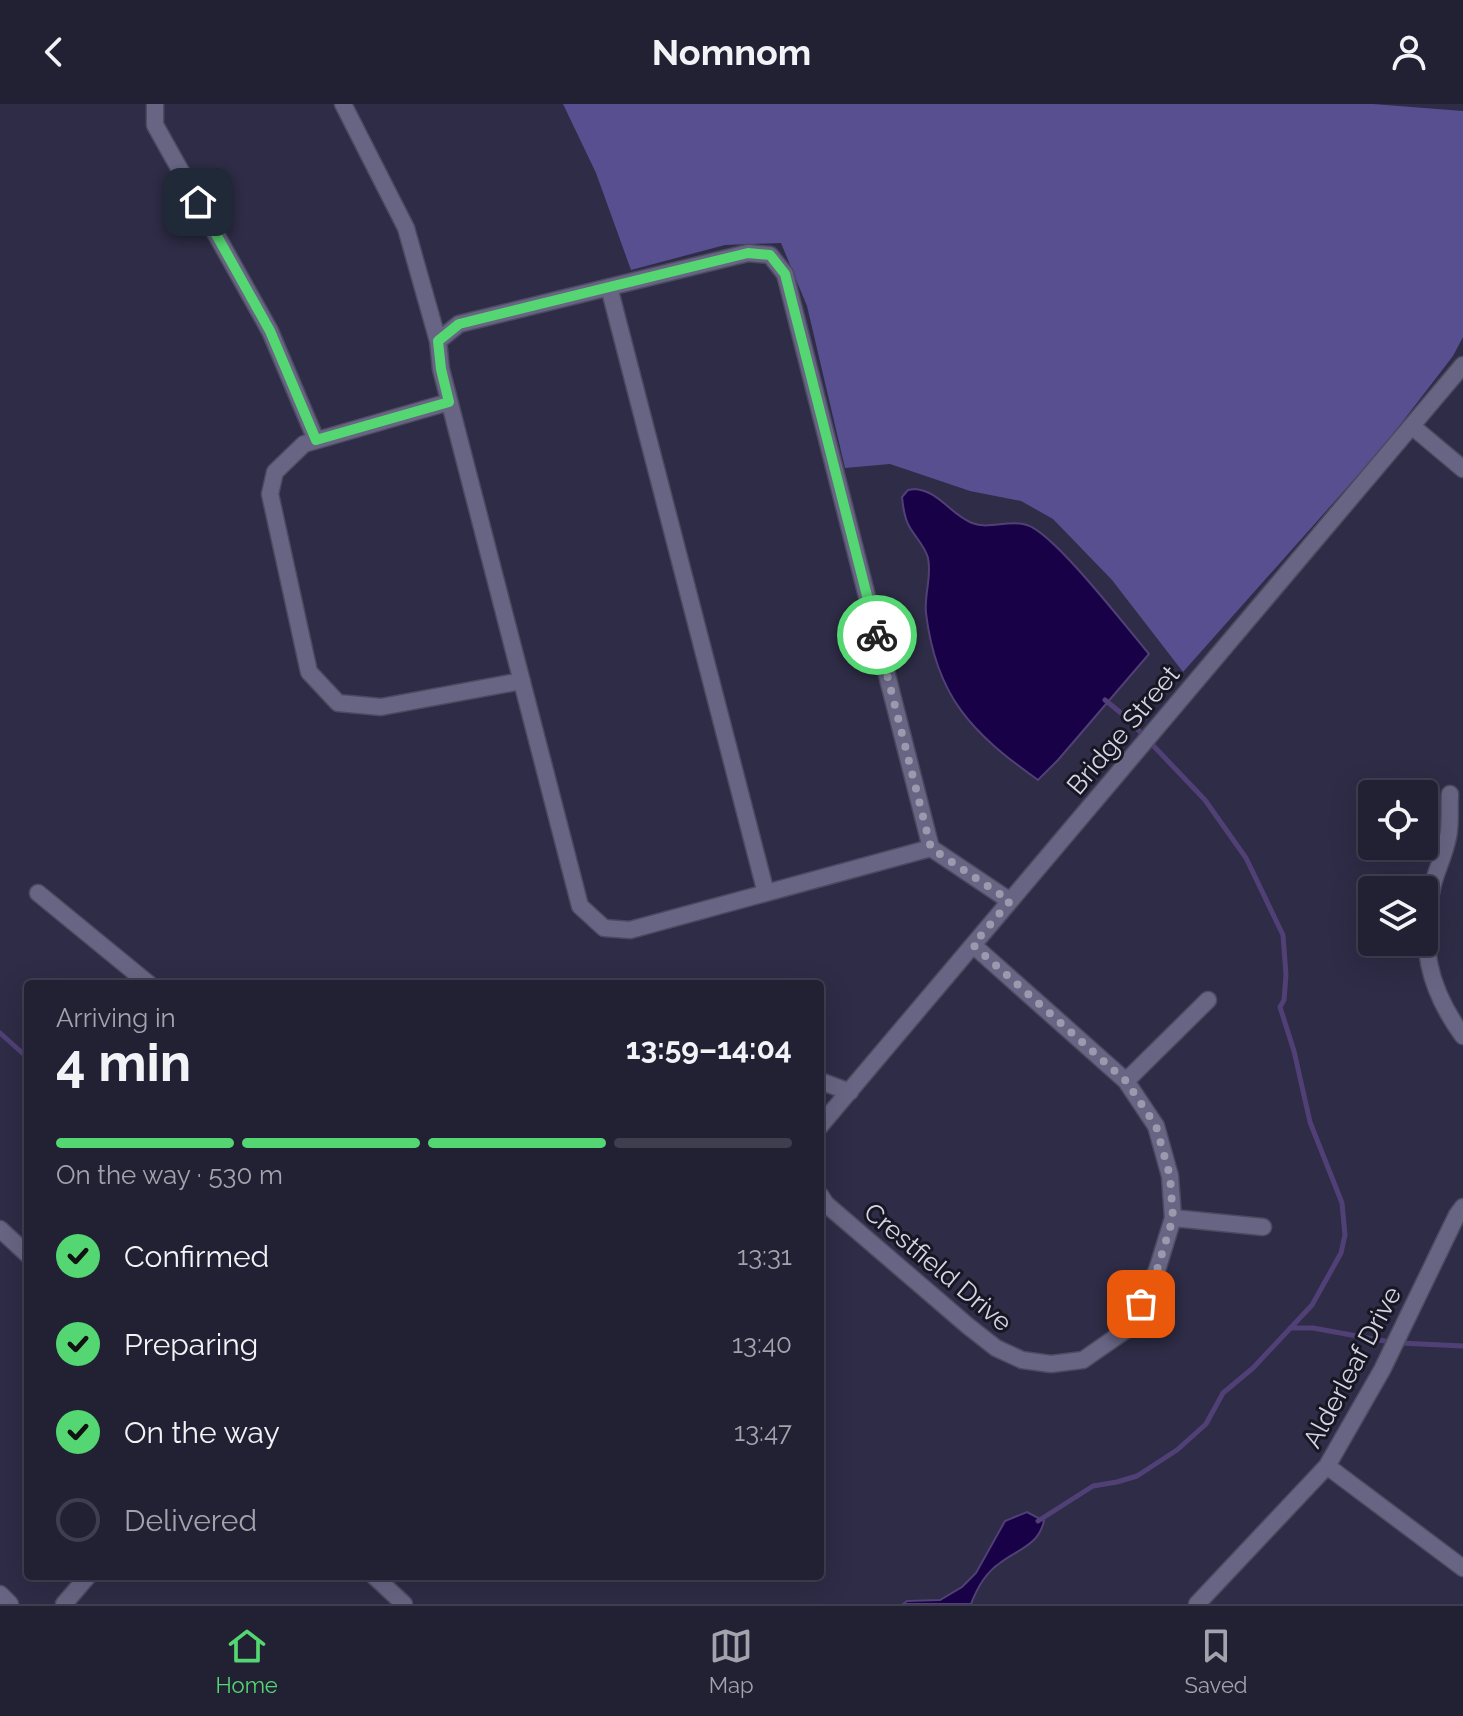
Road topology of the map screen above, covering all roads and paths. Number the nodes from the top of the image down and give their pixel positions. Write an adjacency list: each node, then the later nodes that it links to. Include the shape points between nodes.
1 (155, 104): 8 (street, via 155,125 270,331)
2 (343, 104): 4 (street, via 406,228)
3 (609, 287): 4 (street, via 459,324); 12 (street, via 748,253 770,255 785,274); 14 (street)
4 (438, 341): 6 (street)
5 (1463, 365): 7 (street, Bridge Street)
6 (449, 402): 8 (street); 10 (street)
7 (1413, 427): 9 (street); 15 (street, Bridge Street)
8 (316, 440): 10 (street, via 304,444 275,472 270,494 309,672 338,703 381,707)
9 (1463, 469)
10 (522, 681): 14 (street, via 580,906 604,928 630,930)
11 (1450, 794): 19 (street, via 1448,836 1428,904 1426,952 1432,980)
12 (931, 848): 14 (street); 15 (street)
13 (38, 893): 17 (street)
14 (766, 893)
15 (1010, 901): 16 (street, Bridge Street)
16 (973, 945): 20 (street, Crestfield Drive); 22 (street, Bridge Street)
17 (144, 980)
18 (1208, 1000): 20 (street)
19 (1463, 1036)
20 (1126, 1081): 26 (street, Crestfield Drive, via 1156,1126 1170,1176)
21 (824, 1082): 22 (street)
22 (850, 1092): 23 (street, Bridge Street)
23 (824, 1121)
24 (824, 1201): 26 (street, Crestfield Drive, via 996,1348 1022,1360 1051,1364 1083,1360 1126,1330 1157,1270)
25 (1463, 1207): 30 (street, Alderleaf Drive, via 1382,1370)
26 (1173, 1218): 27 (street)
27 (1263, 1227)
28 (0, 1229): 29 (street)
29 (24, 1251)
30 (1327, 1466): 31 (street); 38 (street, Alderleaf Drive)
31 (1463, 1568)
32 (85, 1580): 36 (street)
33 (378, 1580): 37 (street)
34 (0, 1594): 35 (street)
35 (10, 1604)
36 (64, 1604)
37 (404, 1604)
38 (1197, 1604)

